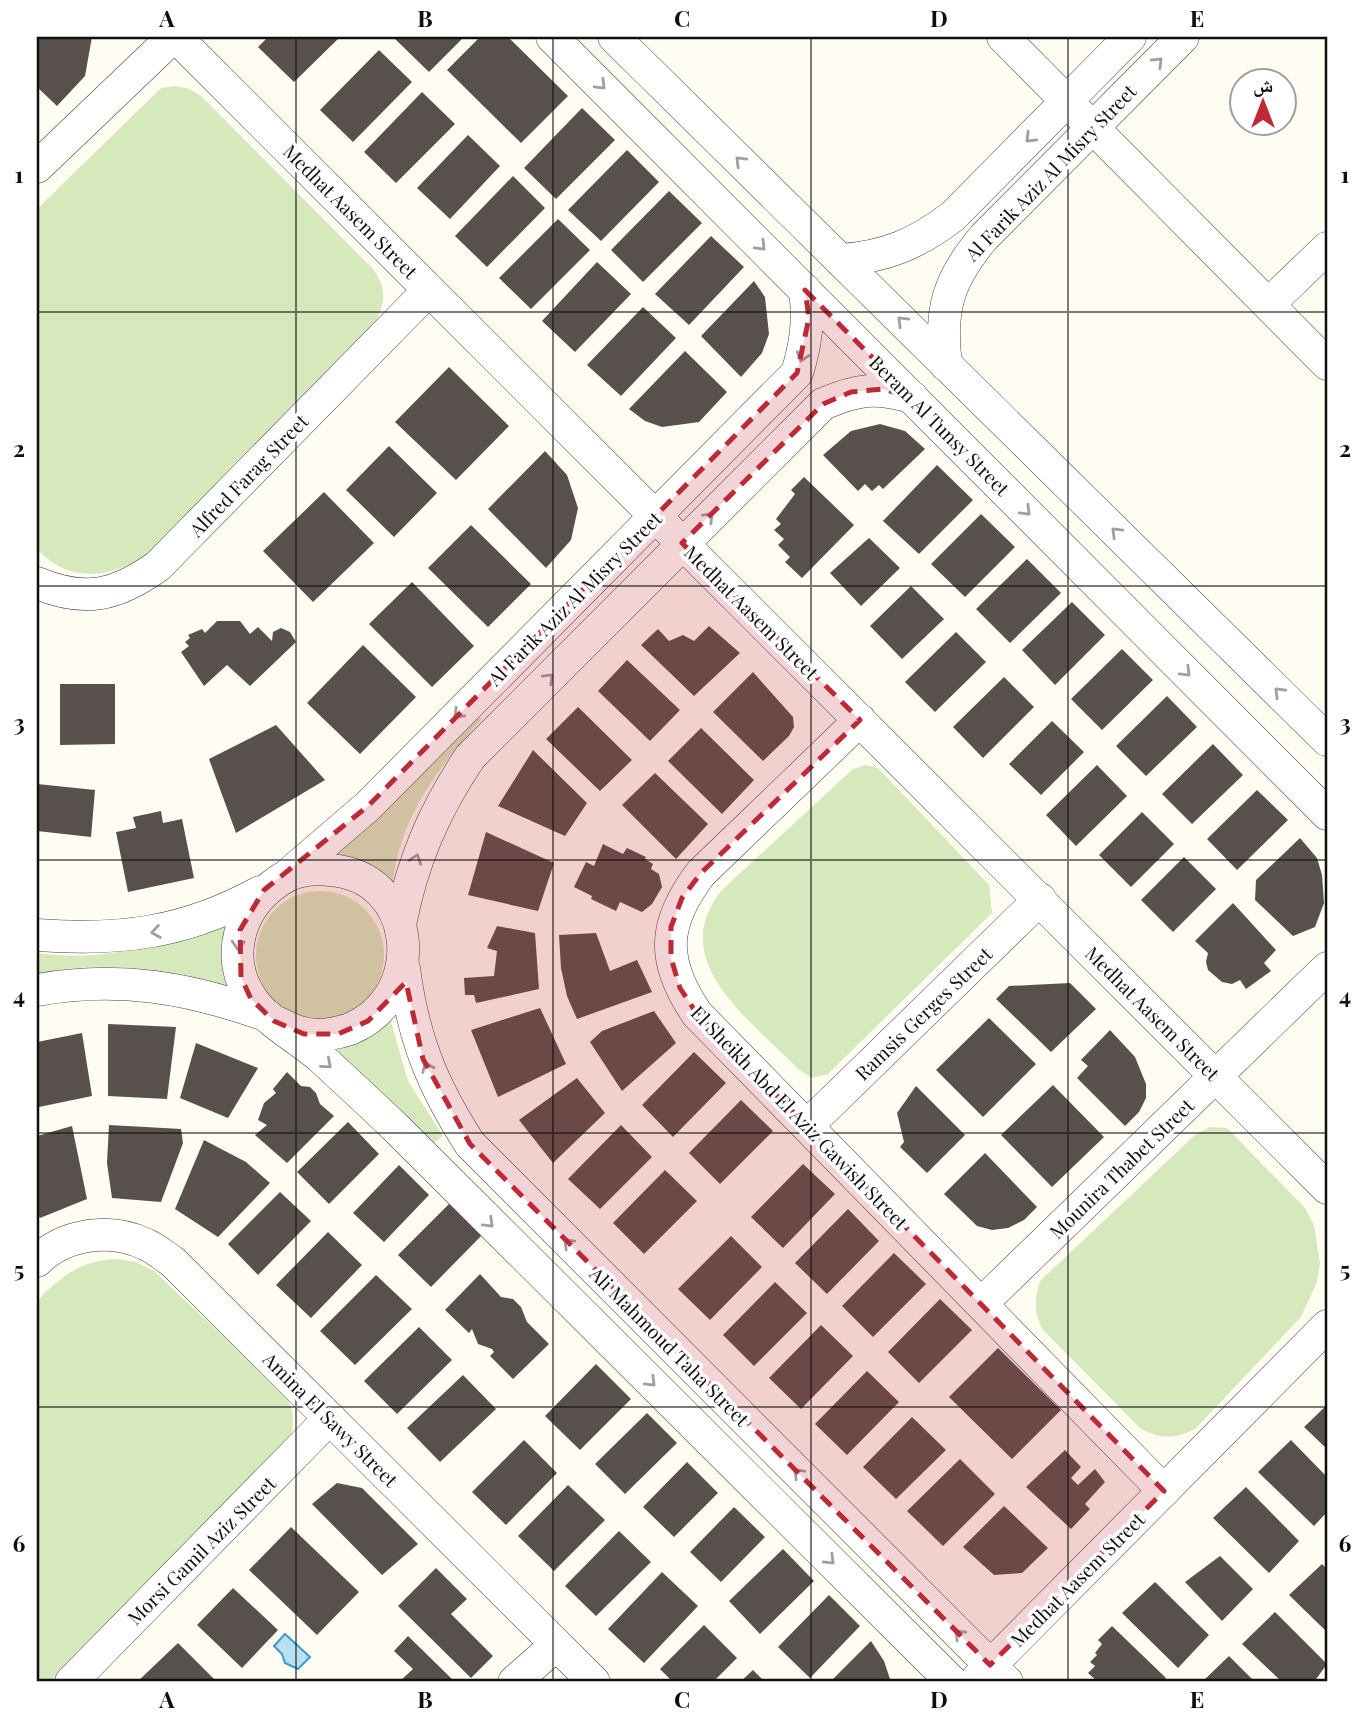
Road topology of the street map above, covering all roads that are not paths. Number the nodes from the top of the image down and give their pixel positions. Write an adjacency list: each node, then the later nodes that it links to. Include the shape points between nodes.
1 (174, 37): 9 (street); 12 (street, Medhat Aasem Street)
2 (552, 37): 13 (street, Beram Al Tunsy Street, one-way to 13)
3 (614, 37): 11 (street, one-way to 3)
4 (1003, 37): 7 (street)
5 (1130, 37): 7 (street, Al Farik Aziz Al Misry Street)
6 (1183, 37): 8 (street, Al Farik Aziz Al Misry Street, one-way to 6)
7 (1067, 101): 8 (street); 11 (street, Al Farik Aziz Al Misry Street, one-way to 11, via 929,235 891,252)
8 (1093, 127): 14 (street); 16 (street, Al Farik Aziz Al Misry Street, via 961,263 947,296 942,330)
9 (37, 167)
10 (1327, 248): 14 (street)
11 (839, 260): 16 (street, one-way to 11)
12 (429, 290): 18 (street, Medhat Aasem Street); 20 (street, Alfred Farag Street, via 158,566 133,584 99,595 62,593)
13 (805, 290): 17 (street, Beram Al Tunsy Street); 18 (street, Al Farik Aziz Al Misry Street, one-way to 18, via 809,318 797,373)
14 (1269, 304): 15 (street)
15 (1327, 364)
16 (946, 365): 22 (street, one-way to 16)
17 (912, 397): 19 (street, Al Farik Aziz Al Misry Street, one-way to 17, via 823,404 851,392 882,389); 23 (street, Beram Al Tunsy Street, one-way to 23)
18 (656, 517): 19 (street, Medhat Aasem Street); 24 (street, Al Farik Aziz Al Misry Street, one-way to 24, via 368,806)
19 (682, 543): 21 (street, Medhat Aasem Street); 26 (street, Al Farik Aziz Al Misry Street, one-way to 19, via 408,881 424,837 470,757)
20 (37, 583)
21 (860, 720): 25 (street, Medhat Aasem Street); 33 (street, El Sheikh Abd El Aziz Gawish Street, via 701,873 682,898 671,927 671,958 680,988 697,1014)
22 (1327, 740)
23 (1327, 814)
24 (275, 883): 26 (street, via 313,868 341,870 366,882 387,901); 27 (street, Al Farik Aziz Al Misry Street, one-way to 27, via 192,923 154,933 94,939); 31 (street, one-way to 31, via 244,919 237,953 246,988)
25 (1040, 900): 32 (street, Medhat Aasem Street); 33 (street, Ramsis Gerges Street)
26 (400, 925): 28 (street)
27 (37, 935)
28 (404, 966): 31 (street, via 391,997 368,1021 338,1034 304,1034); 41 (street, Ali Mahmoud Taha Street, one-way to 28, via 470,1144 424,1059 410,1014)
29 (1325, 966): 32 (street, Mounira Thabet Street)
30 (37, 990): 31 (street, via 97,983 156,985 213,996)
31 (271, 1019): 45 (street, Ali Mahmoud Taha Street, one-way to 45, via 378,1110)
32 (1216, 1075): 34 (street, Medhat Aasem Street); 36 (street, Mounira Thabet Street)
33 (807, 1126): 36 (street, El Sheikh Abd El Aziz Gawish Street)
34 (1327, 1188)
35 (37, 1261): 38 (street, Amina El Sawy Street, via 75,1238 110,1234 145,1243 173,1262)
36 (981, 1304): 39 (street, El Sheikh Abd El Aziz Gawish Street)
37 (1327, 1326): 39 (street, Medhat Aasem Street)
38 (330, 1418): 40 (street, Amina El Sawy Street); 42 (street, Morsi Gamil Aziz Street)
39 (1164, 1491): 41 (street, Medhat Aasem Street)
40 (556, 1645): 43 (street); 44 (street, Amina El Sawy Street)
41 (990, 1677)
42 (71, 1682)
43 (514, 1682)
44 (594, 1682)
45 (952, 1682)

